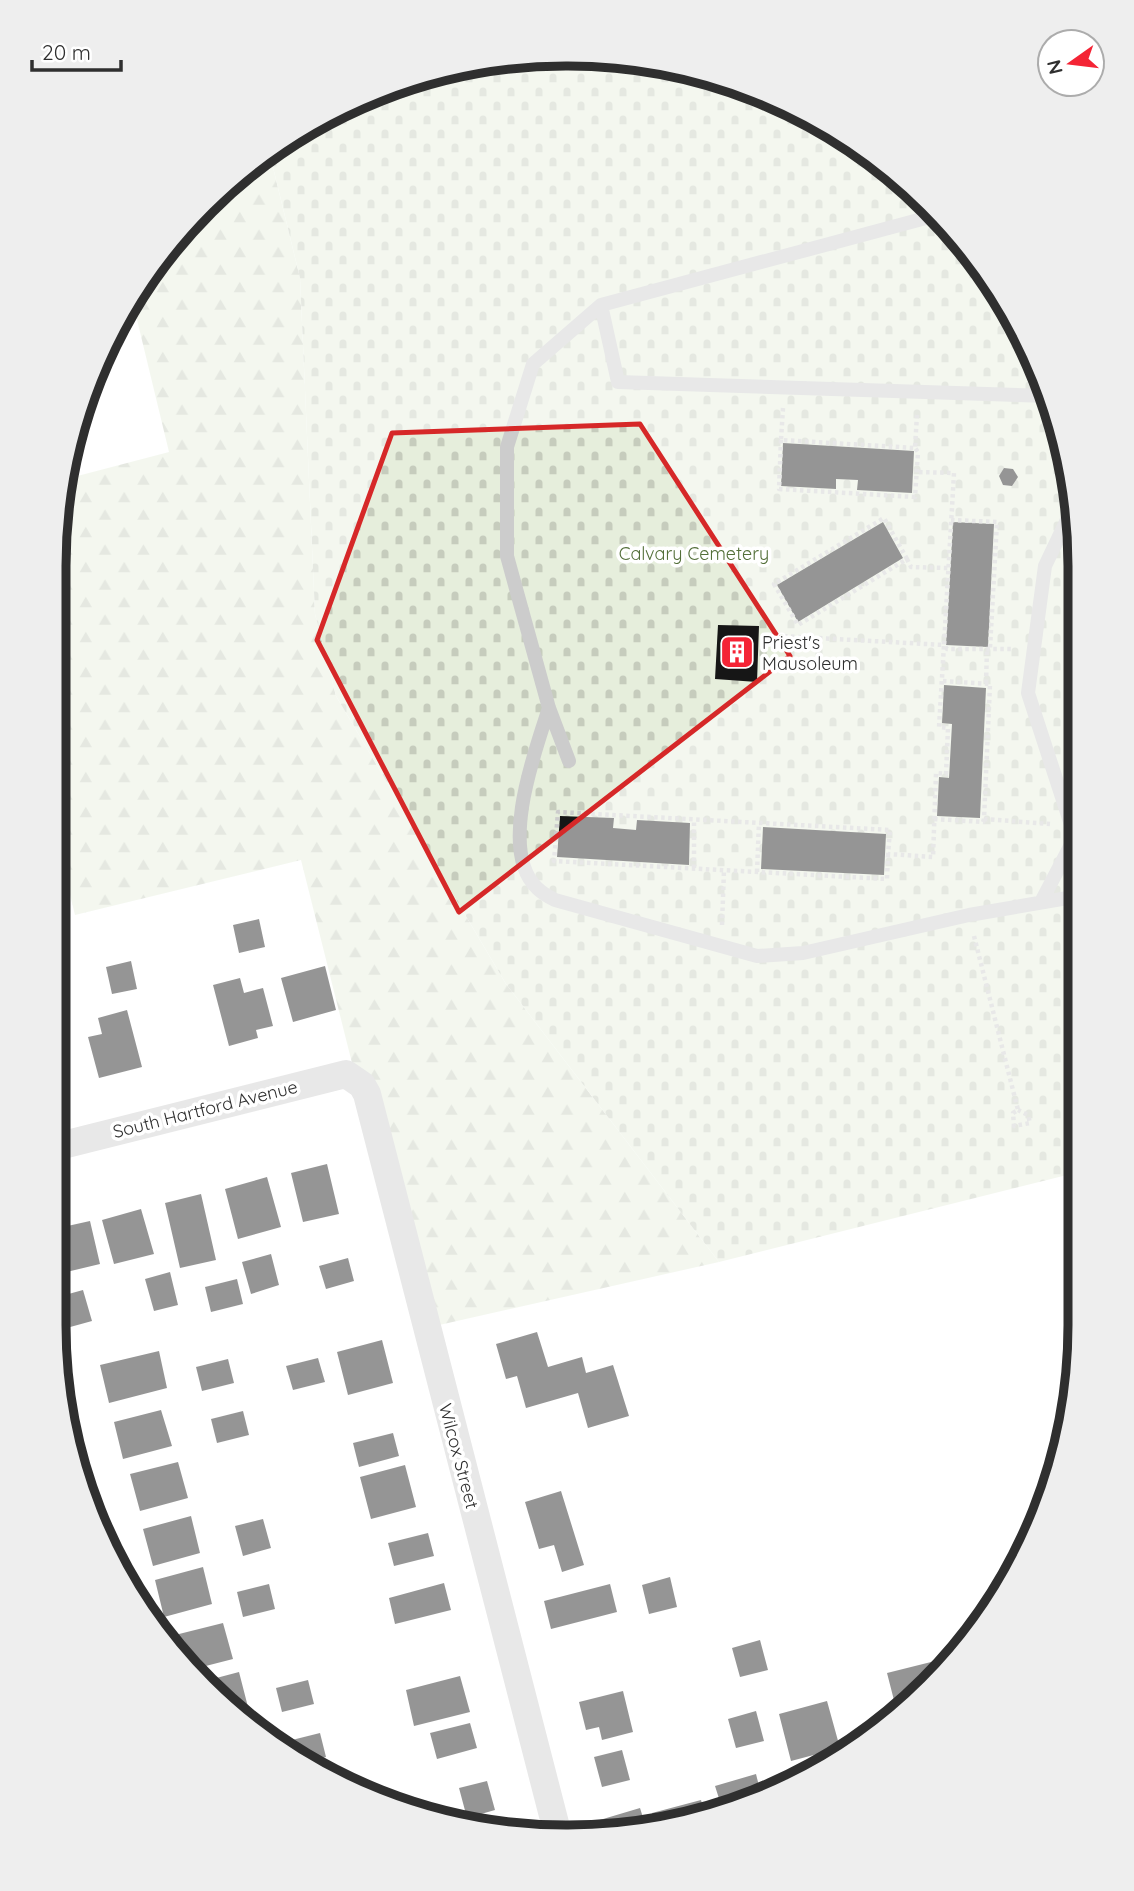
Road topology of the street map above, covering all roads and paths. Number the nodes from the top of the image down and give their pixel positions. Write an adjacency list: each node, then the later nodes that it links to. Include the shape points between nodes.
1 (926, 218): 2 (lane)
2 (601, 305): 3 (lane, via 618,382); 19 (lane, via 533,364 507,447 507,556)
3 (784, 387): 4 (lane); 6 (path)
4 (917, 392): 5 (lane); 7 (path)
5 (1037, 396)
6 (782, 440): 7 (path); 8 (path, via 779,489 915,497)
7 (915, 448): 8 (path)
8 (917, 472): 9 (path, via 954,473)
9 (951, 520): 12 (path); 15 (path, via 997,522)
10 (1065, 524): 16 (lane, via 1045,566)
11 (907, 559): 11 (path, via 798,625 774,584 884,518); 12 (path, via 911,567)
12 (948, 568): 14 (path)
13 (763, 635): 14 (path)
14 (944, 645): 15 (path, via 947,649); 17 (path)
15 (989, 649): 16 (path); 18 (path)
16 (1033, 650): 21 (lane, via 1028,692)
17 (942, 681): 18 (path); 22 (path, via 939,727 948,728 946,774 936,773)
18 (986, 683): 23 (path, via 990,684)
19 (549, 708): 20 (lane); 35 (lane, via 526,778 518,839 536,887 555,901)
20 (569, 761)
21 (1068, 813)
22 (934, 819): 23 (path); 28 (path, via 933,857)
23 (984, 819): 26 (path)
24 (694, 820): 25 (path); 29 (path); 29 (path, via 558,812 554,860)
25 (759, 823): 28 (path, via 890,830); 31 (path)
26 (1068, 833)
27 (1068, 848): 33 (lane)
28 (888, 854): 31 (path, via 887,879)
29 (694, 868): 30 (path)
30 (724, 870): 31 (path); 35 (path)
31 (757, 872)
32 (1068, 897): 33 (lane)
33 (1041, 901): 34 (lane)
34 (969, 915): 35 (lane, via 803,953 757,957); 37 (path)
35 (721, 947)
36 (356, 1079): 38 (street, South Hartford Avenue, via 346,1074); 39 (street, Wilcox Street, via 367,1094)
37 (1018, 1110)
38 (66, 1144)
39 (555, 1824)

